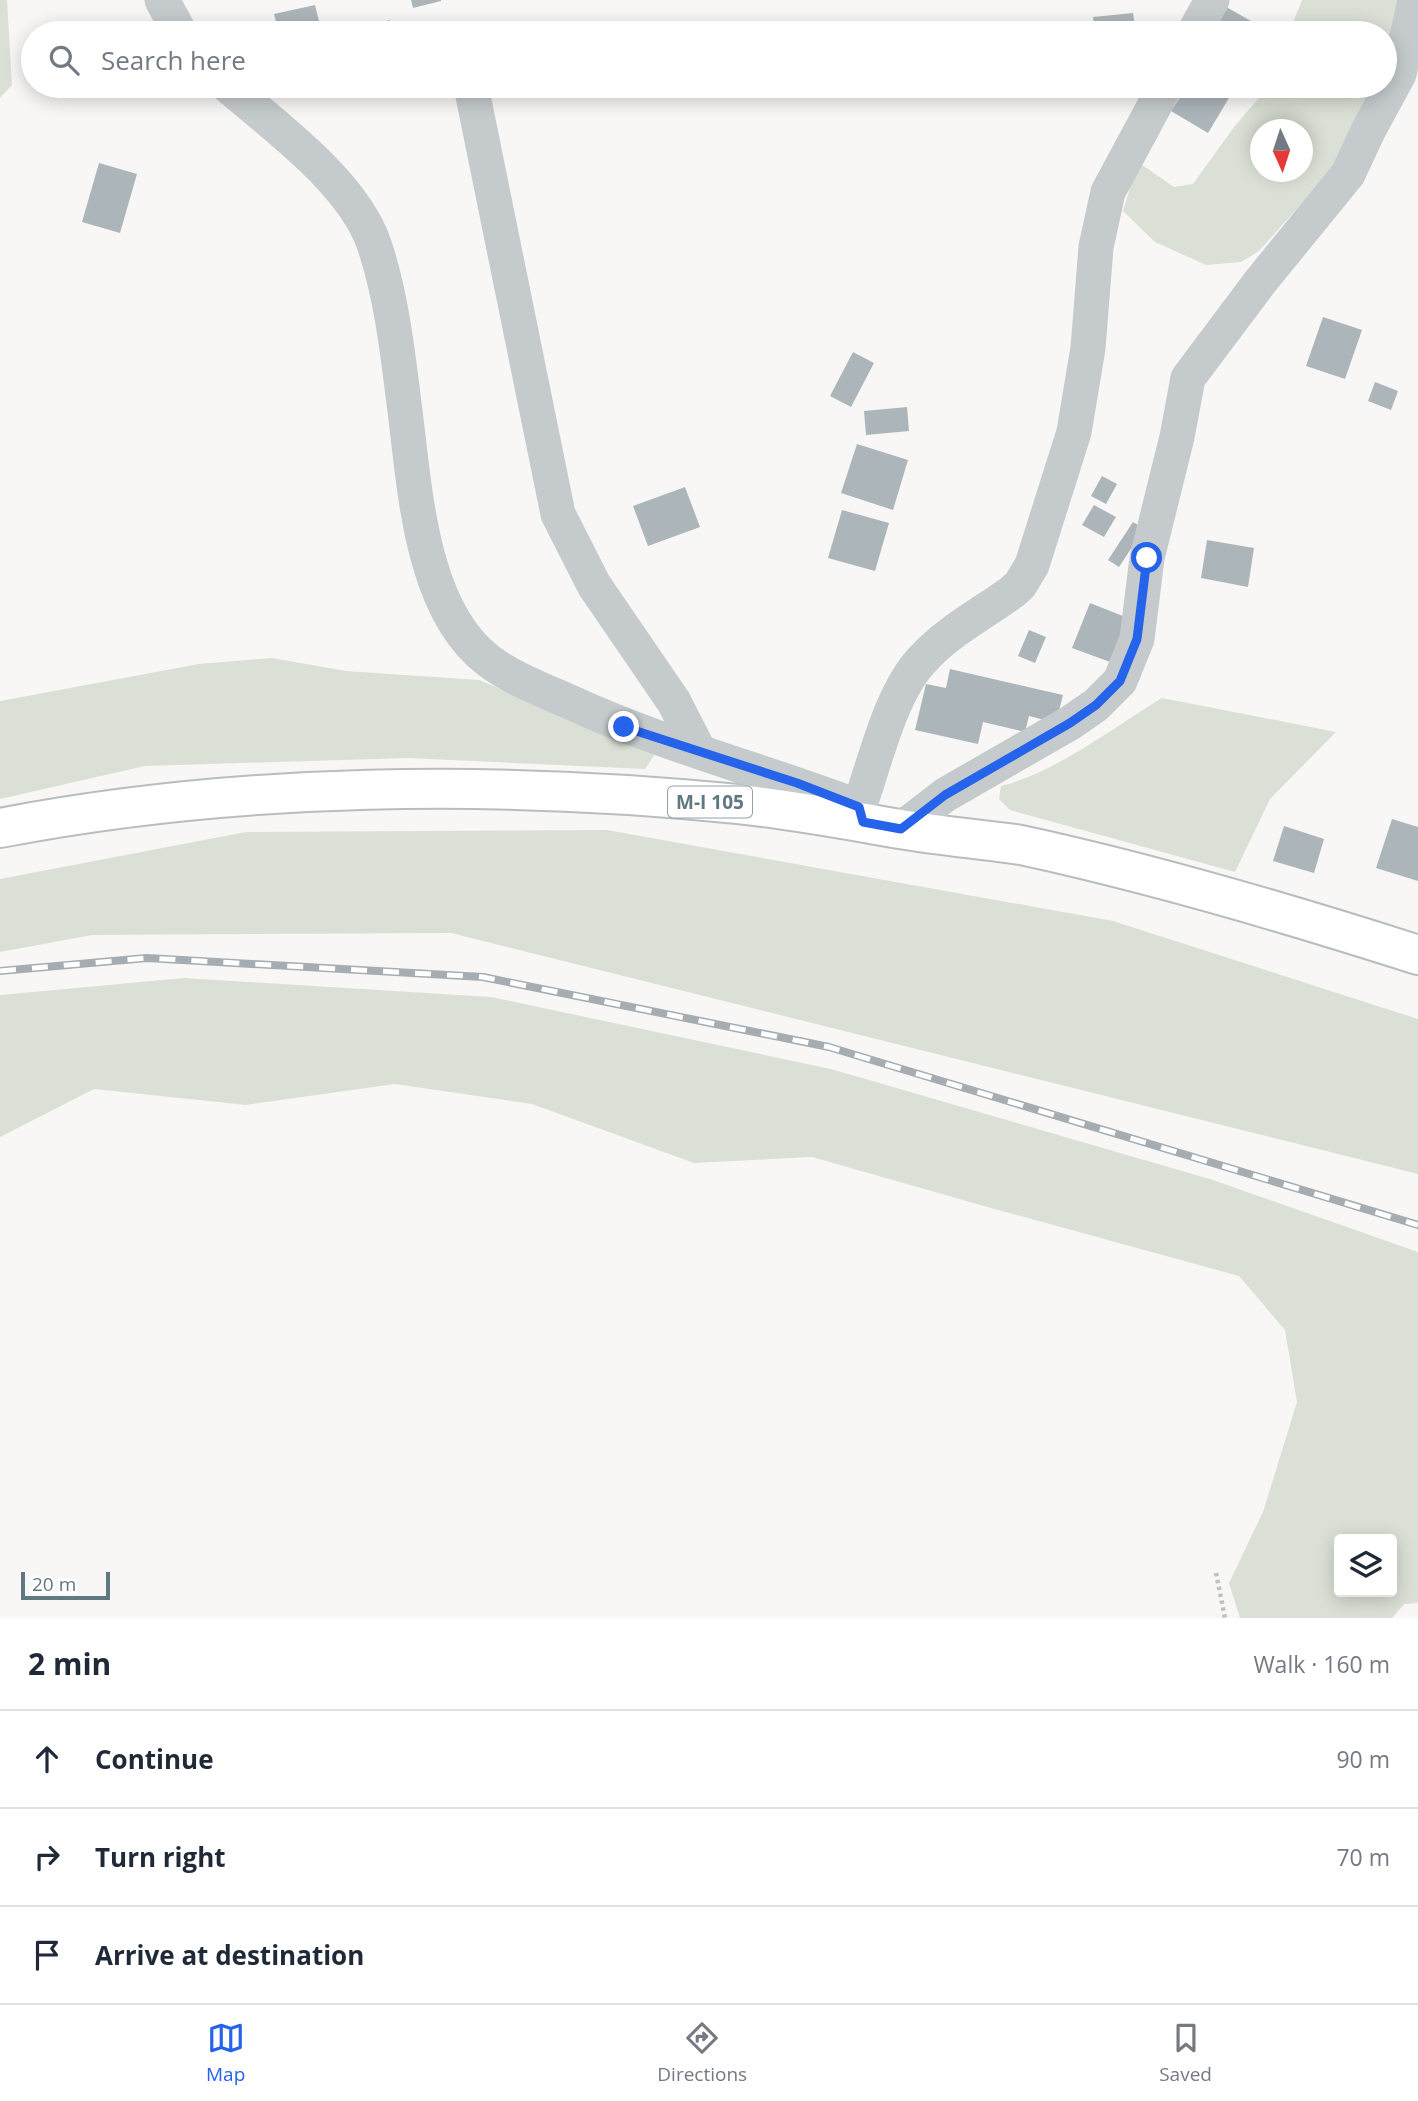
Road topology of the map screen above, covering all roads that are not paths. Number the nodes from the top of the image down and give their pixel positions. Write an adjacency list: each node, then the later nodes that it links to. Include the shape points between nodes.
1 (1212, 0): 3 (street)
2 (1415, 0): 4 (street)
3 (1201, 21)
4 (1408, 77): 5 (street)
5 (1397, 92)
6 (242, 98): 10 (street, via 352,200 374,243 396,341 421,526 437,583 461,633 490,662 529,684 624,727)
7 (473, 98): 10 (street, via 558,514 594,584 674,702)
8 (1159, 98): 11 (street, via 1108,192 1096,247 1088,348 1074,432 1032,565 1012,592 944,639 920,662 890,716)
9 (1392, 98): 13 (street, via 1369,129 1348,174 1188,378 1147,558 1137,639 1120,681 1070,723 945,795)
10 (699, 751): 11 (street, via 797,783)
11 (861, 815): 12 (main road, M-I 105, via 589,794 349,790 86,812); 13 (main road, M-I 105)
12 (0, 828)
13 (901, 829): 14 (main road, M-I 105, via 1071,856 1228,897)
14 (1418, 955)

